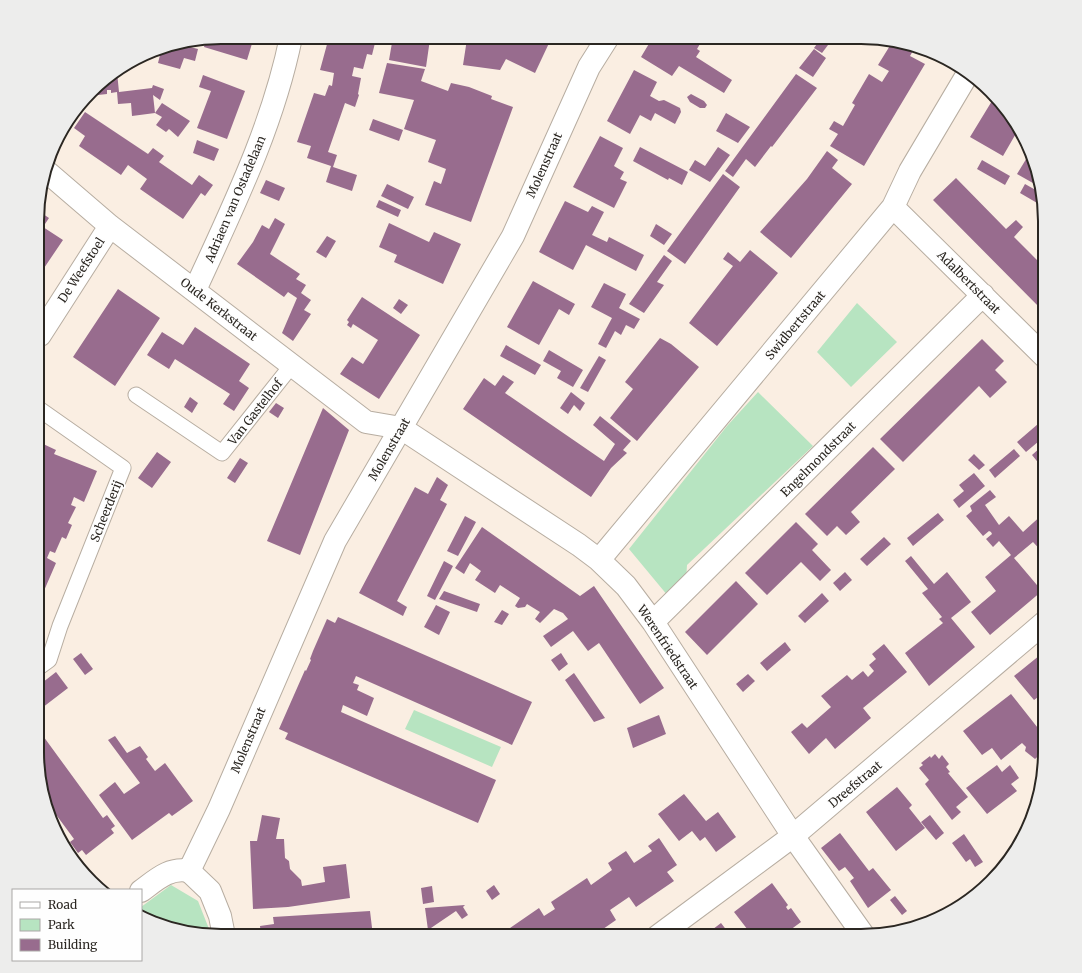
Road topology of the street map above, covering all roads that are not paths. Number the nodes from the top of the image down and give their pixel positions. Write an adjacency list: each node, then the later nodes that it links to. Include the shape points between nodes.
1 (290, 44): 7 (street, Adriaen van Ostadelaan, via 284,74 255,158)
2 (604, 44): 14 (street, Molenstraat, via 589,67 513,236)
3 (965, 78): 5 (street, Swidbertstraat, via 910,171)
4 (50, 175): 6 (street, Oude Kerkstraat)
5 (894, 207): 8 (street, Adalbertstraat); 15 (street, Swidbertstraat)
6 (110, 226): 7 (street, Oude Kerkstraat); 9 (street, De Weefstoel)
7 (195, 290): 11 (street, Oude Kerkstraat)
8 (984, 295): 10 (street, Adalbertstraat); 16 (street, Engelmondstraat)
9 (44, 329)
10 (1038, 350)
11 (292, 365): 12 (lane, Van Gastelhof, via 222,453); 14 (street, Oude Kerkstraat, via 366,422)
12 (136, 395)
13 (44, 413): 18 (lane, Scheerderij, via 123,468 49,660)
14 (401, 428): 15 (street, Werenfriedstraat); 20 (street, Molenstraat, via 335,541 219,809)
15 (599, 560): 16 (street, Werenfriedstraat, via 626,586)
16 (653, 622): 19 (street, Werenfriedstraat)
17 (1038, 628): 19 (street, Dreefstraat)
18 (44, 664)
19 (793, 836): 23 (street, Dreefstraat); 24 (street, Werenfriedstraat)
20 (189, 871): 21 (street, via 180,869 168,872); 22 (street, via 210,891)
21 (142, 891)
22 (223, 929)
23 (667, 929)
24 (859, 929)

